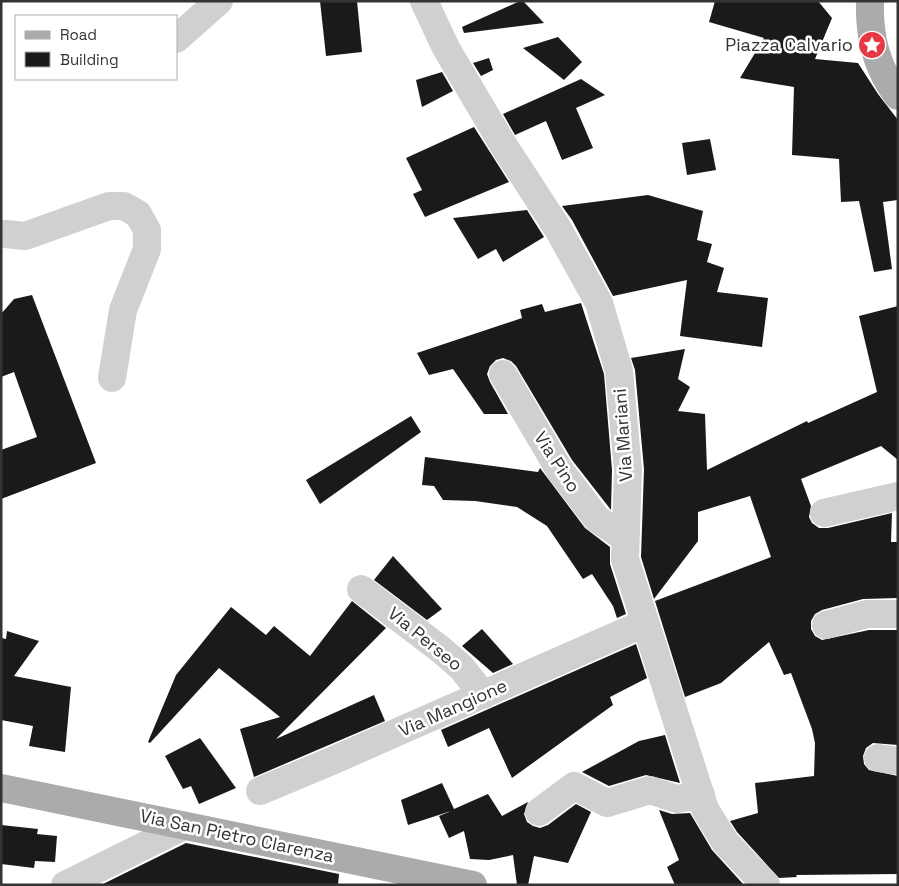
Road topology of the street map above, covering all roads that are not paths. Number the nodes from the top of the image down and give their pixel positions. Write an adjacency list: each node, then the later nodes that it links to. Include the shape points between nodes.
1 (219, 1): 4 (street)
2 (424, 1): 11 (street, Via Mariani, via 446,48 558,229 599,303 618,372 628,470)
3 (868, 2): 5 (main road, via 870,32)
4 (178, 37)
5 (892, 88)
6 (3, 232): 8 (street, via 25,236 109,206 124,206 138,214 146,230 146,250 123,310)
7 (503, 374): 11 (street, Via Pino, via 559,469 597,518)
8 (112, 378)
9 (898, 496): 10 (street)
10 (824, 514)
11 (625, 538): 14 (street, Via Mariani, via 625,559)
12 (361, 589): 16 (street, Via Perseo, via 447,654)
13 (898, 614): 15 (street, via 867,614)
14 (645, 623): 16 (street, Via Mangione); 19 (street, Via Mariani)
15 (826, 625)
16 (483, 695): 18 (street, Via Mangione)
17 (1, 788): 21 (main road, Via San Pietro Clarenza)
18 (260, 790)
19 (701, 795): 20 (street, via 677,799 650,790 607,803 574,786); 24 (street, Via Mariani, via 705,809 725,842)
20 (539, 812)
21 (184, 826): 22 (street); 23 (main road, Via San Pietro Clarenza)
22 (66, 885)
23 (473, 885)
24 (766, 885)

